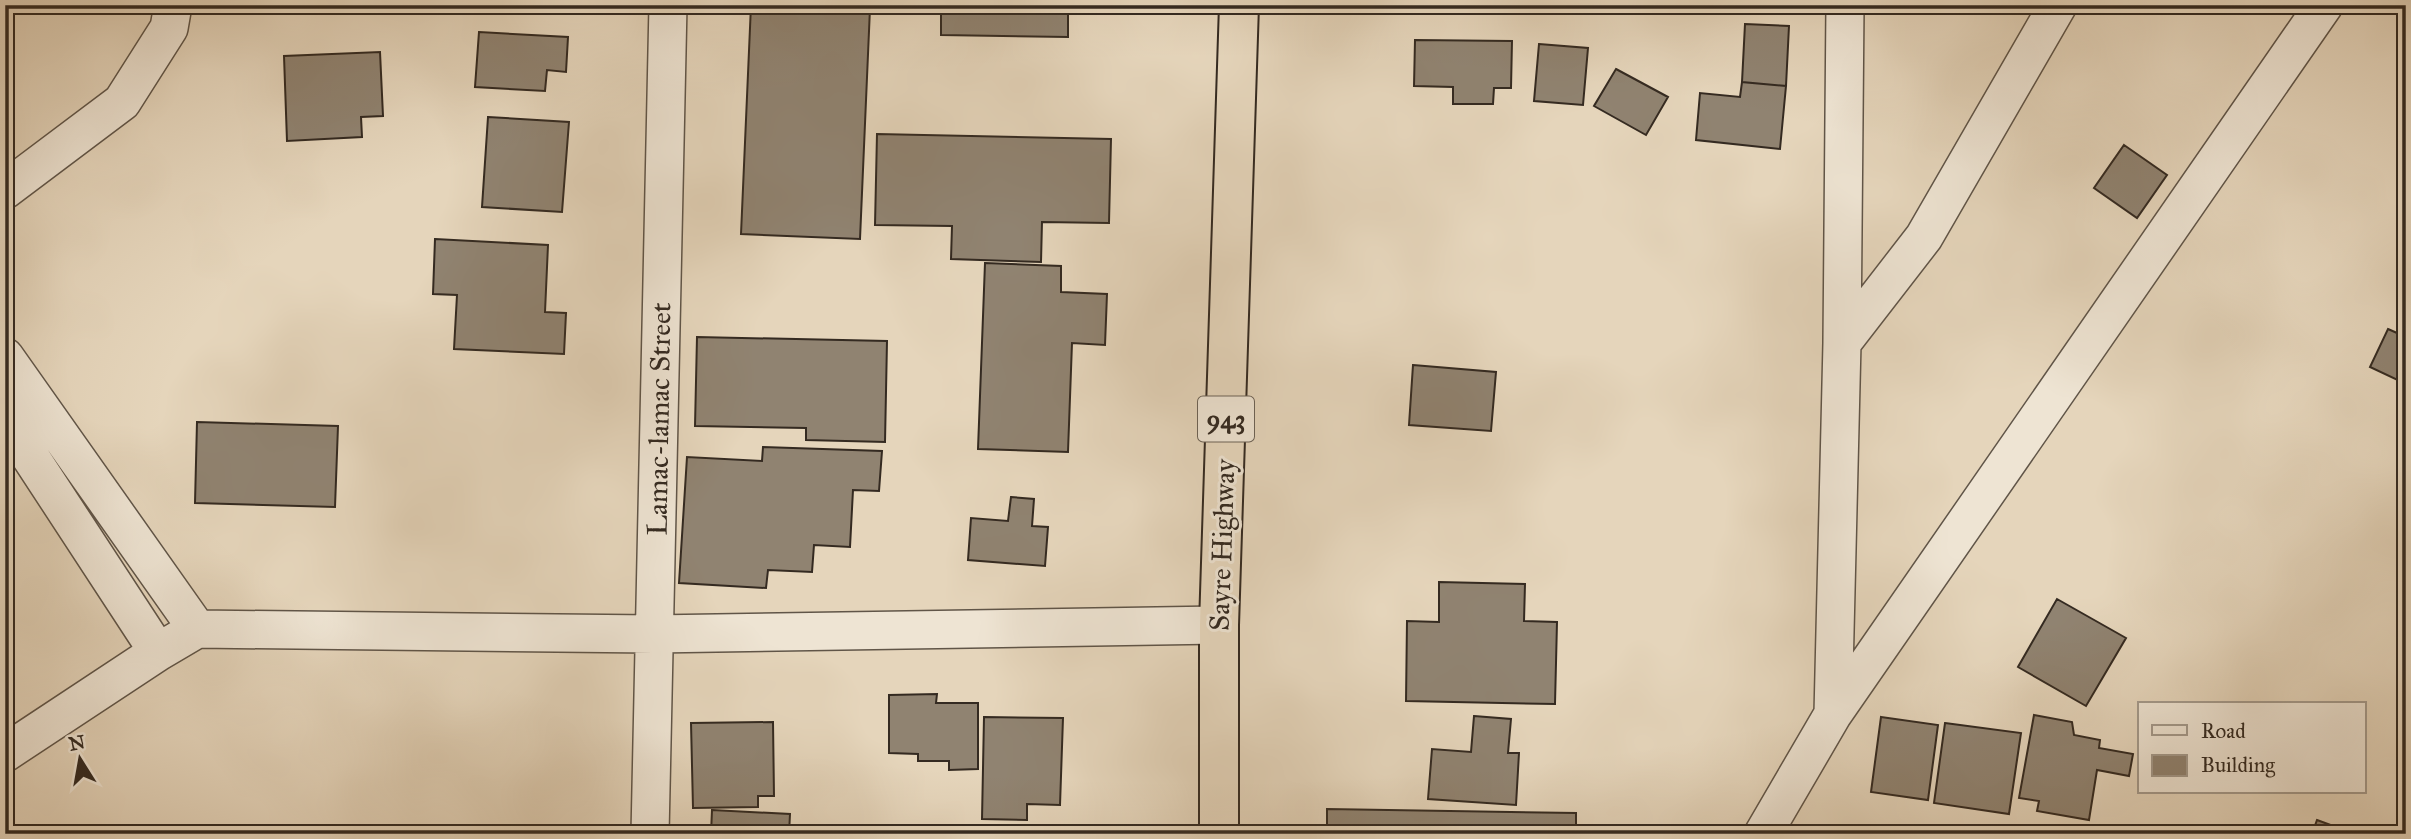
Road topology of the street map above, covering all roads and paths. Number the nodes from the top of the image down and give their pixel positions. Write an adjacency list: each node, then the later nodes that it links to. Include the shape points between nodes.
1 (173, 5): 7 (street, via 169,28 122,102)
2 (668, 5): 13 (street, Lamac-lamac Street)
3 (1239, 5): 11 (highway, Sayre Highway / 943)
4 (1845, 5): 8 (street)
5 (2058, 5): 8 (street, via 1924,236)
6 (2324, 5): 15 (street)
7 (5, 190)
8 (1842, 343): 15 (street)
9 (5, 357): 12 (street)
10 (5, 418): 14 (street)
11 (1219, 625): 13 (street); 18 (highway, Sayre Highway / 943)
12 (197, 629): 13 (street); 14 (street)
13 (654, 634): 17 (street, Lamac-lamac Street)
14 (158, 652): 16 (street)
15 (1833, 714): 19 (street)
16 (5, 753)
17 (650, 834)
18 (1219, 834)
19 (1763, 834)

